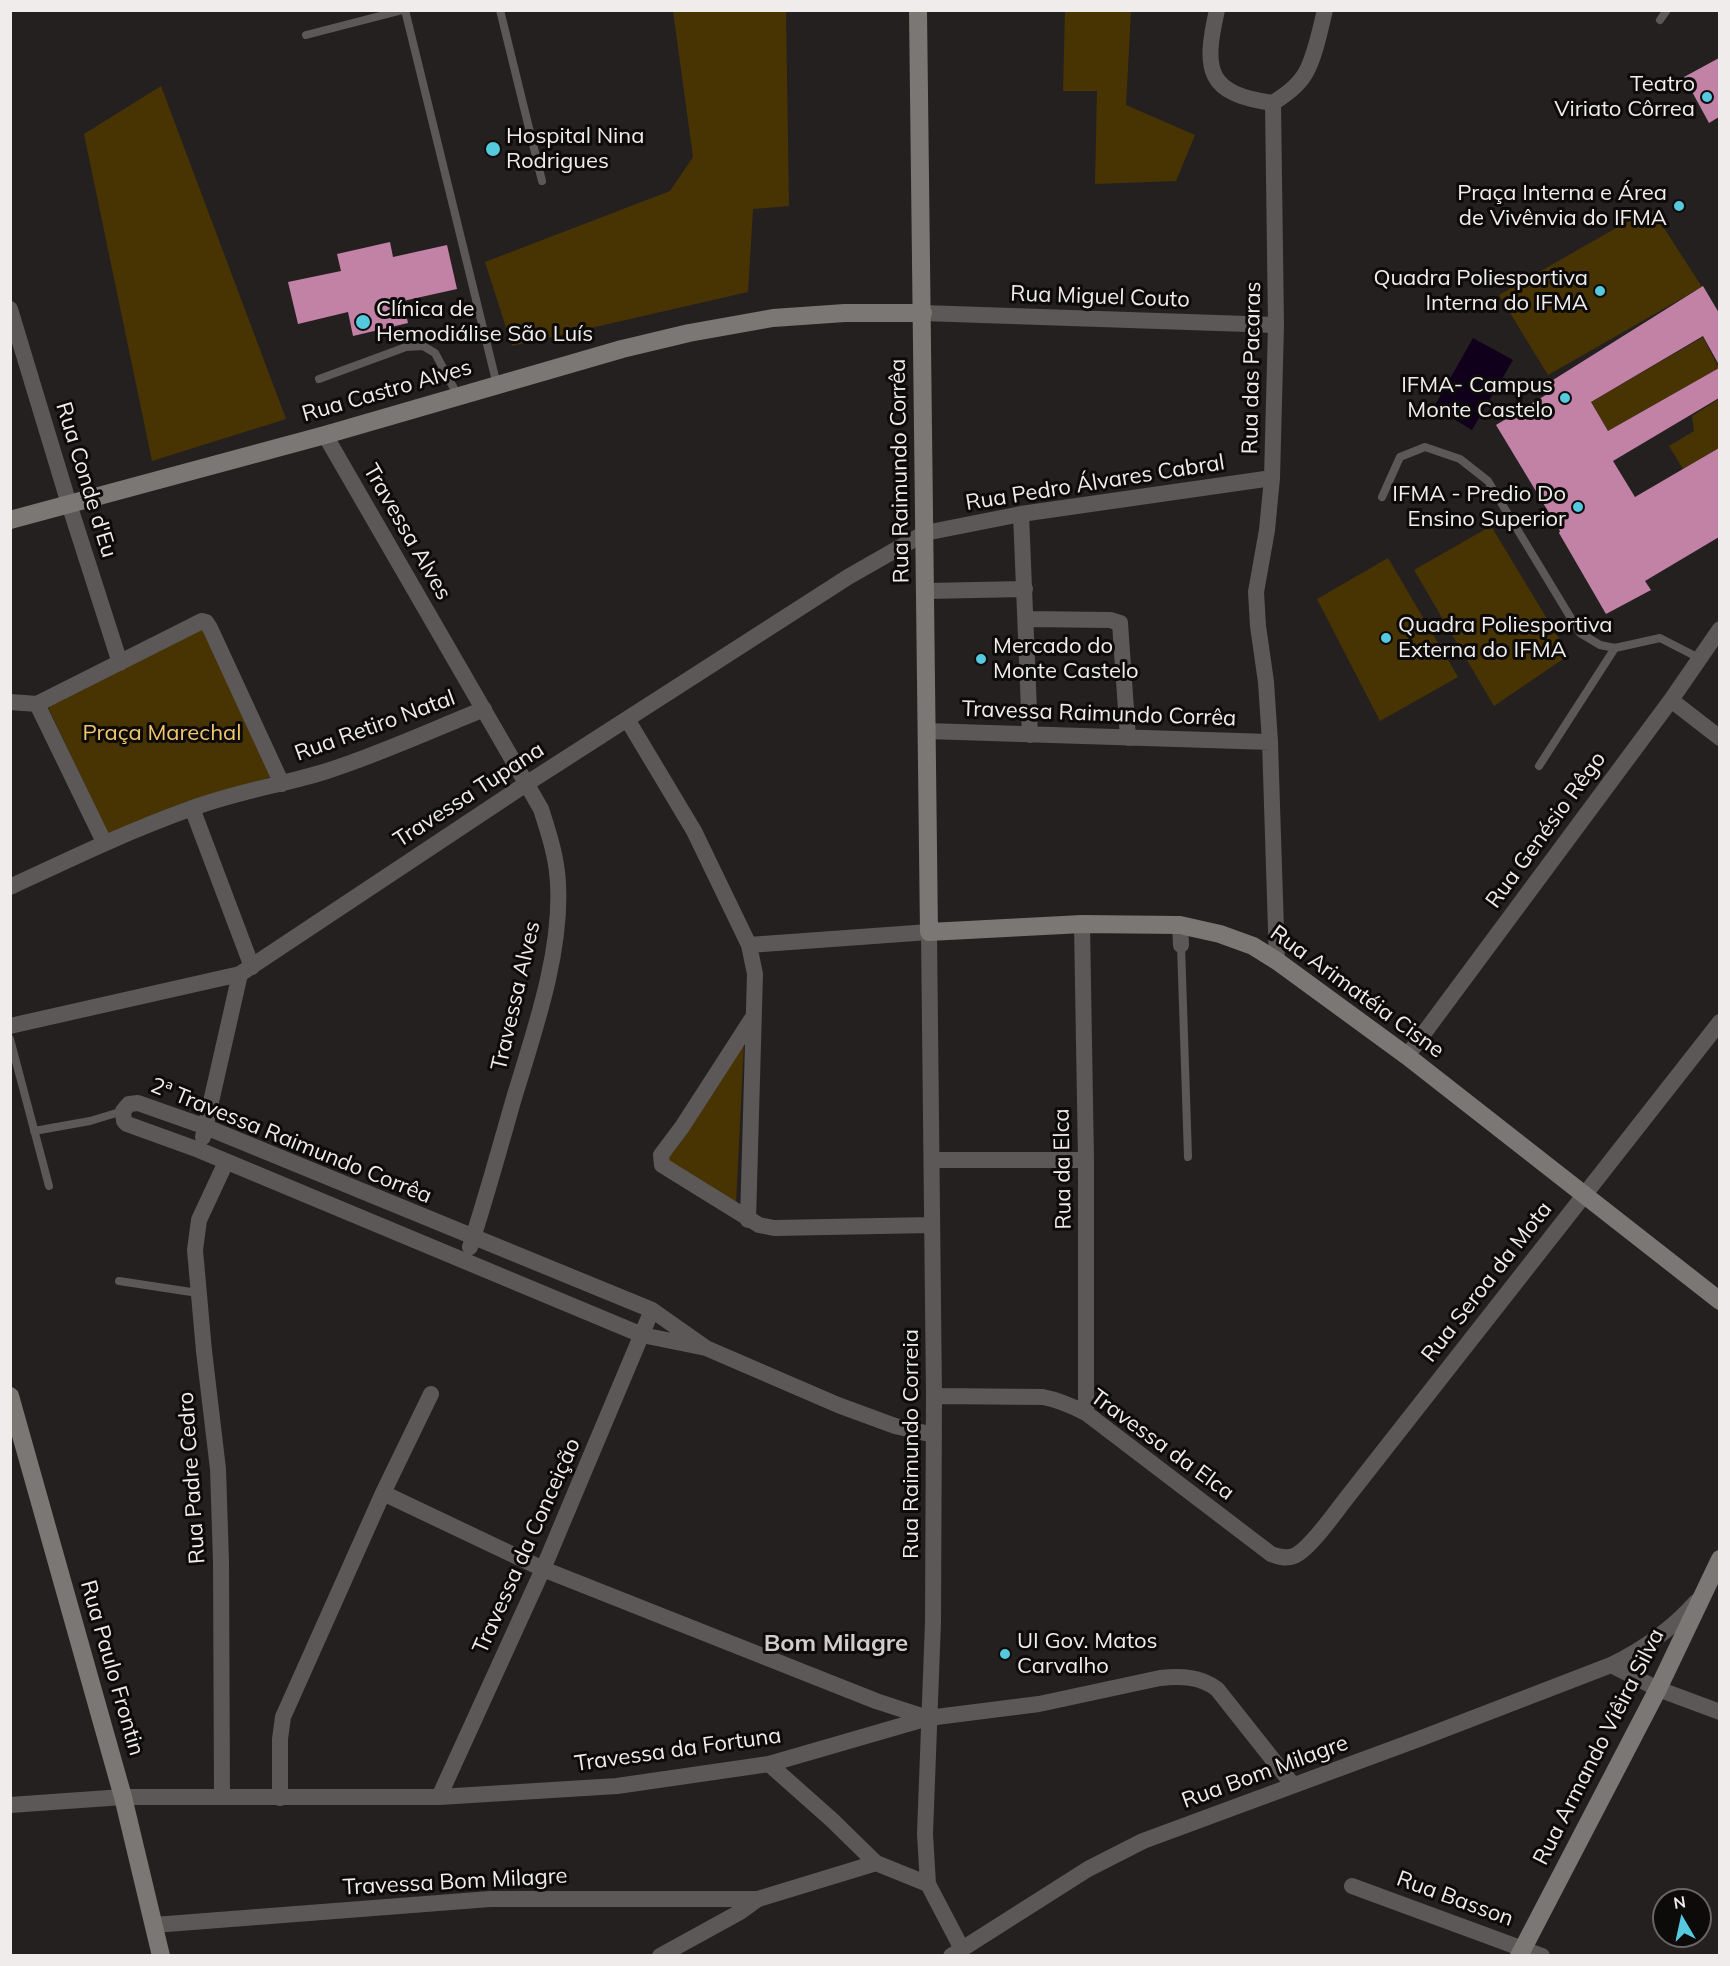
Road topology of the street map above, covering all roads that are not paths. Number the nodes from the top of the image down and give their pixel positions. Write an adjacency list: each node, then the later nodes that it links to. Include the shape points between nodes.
1 (404, 10): 8 (lane); 15 (lane)
2 (500, 10): 10 (lane)
3 (918, 10): 12 (street, Rua Raimundo Corrêa)
4 (1217, 10): 9 (street, via 1211,35 1213,72 1230,92 1248,100)
5 (1325, 10): 9 (street, via 1305,74 1291,91)
6 (1667, 10): 7 (lane)
7 (1660, 20)
8 (306, 35)
9 (1273, 103): 13 (street, Rua das Pacaras)
10 (542, 181)
11 (10, 309): 20 (street, Rua Conde d'Eu)
12 (922, 313): 13 (street, Rua Miguel Couto); 15 (street, Rua Castro Alves, via 773,318 622,349); 23 (street, Rua Raimundo Corrêa)
13 (1276, 325): 18 (street, Rua das Pacaras)
14 (319, 379): 16 (lane, via 406,347 423,346 435,353)
15 (497, 385): 16 (street, Rua Castro Alves)
16 (458, 396): 17 (street, Rua Castro Alves)
17 (325, 435): 20 (street, Rua Castro Alves); 34 (street, Travessa Alves)
18 (1272, 478): 21 (street, Rua Pedro Álvares Cabral); 40 (street, Rua das Pacaras, via 1256,592)
19 (1382, 497): 28 (lane, via 1400,457 1425,447 1460,459 1488,481 1581,633 1600,645)
20 (69, 504): 22 (street, Rua Castro Alves); 30 (street, Rua Conde d'Eu)
21 (1021, 514): 23 (street, Rua Pedro Álvares Cabral); 24 (street)
22 (10, 520)
23 (925, 533): 25 (street, Rua Raimundo Corrêa); 35 (street, Travessa Tupana, via 848,577)
24 (1025, 589): 25 (street); 26 (street)
25 (926, 591): 36 (street, Rua Raimundo Corrêa)
26 (1027, 619): 37 (street); 38 (street, via 1120,623)
27 (1719, 629): 29 (street, Rua Genésio Rêgo)
28 (1615, 648): 29 (lane, via 1660,638); 41 (lane)
29 (1700, 658): 31 (street, Rua Genésio Rêgo)
30 (120, 663): 33 (street, Rua Retiro Natal); 42 (street, Rua Retiro Natal, via 196,622 206,622)
31 (1671, 700): 39 (street); 58 (street, Rua Genésio Rêgo)
32 (10, 702): 33 (street)
33 (37, 704): 45 (street)
34 (484, 709): 42 (street, Rua Retiro Natal, via 353,762); 43 (street, Travessa Alves)
35 (627, 719): 43 (street, Travessa Tupana); 50 (street, via 694,831)
36 (927, 731): 37 (street, Travessa Raimundo Corrêa); 49 (street, Rua Raimundo Corrêa)
37 (1030, 735): 38 (street, Travessa Raimundo Corrêa)
38 (1128, 738): 40 (street, Travessa Raimundo Corrêa)
39 (1719, 738)
40 (1270, 742): 52 (street, Rua das Pacaras)
41 (1539, 766)
42 (282, 784): 44 (street, Rua Retiro Natal)
43 (526, 784): 53 (street, Travessa Tupana); 71 (street, Travessa Alves, via 541,809 555,851 558,921 532,1035)
44 (192, 808): 45 (street, Rua Retiro Natal); 53 (street)
45 (104, 842): 46 (street, Rua Retiro Natal)
46 (10, 887)
47 (1082, 924): 48 (street, Rua Arimatéia Cisne); 49 (street, Rua Arimatéia Cisne); 65 (street, Rua da Elca)
48 (1180, 925): 51 (street); 52 (street, Rua Arimatéia Cisne, via 1253,946)
49 (929, 932): 50 (street, Rua Arimatéia Cisne); 64 (street, Rua Raimundo Correia)
50 (749, 945): 54 (street, via 755,974)
51 (1180, 945): 63 (lane)
52 (1276, 961): 58 (street, Rua Arimatéia Cisne)
53 (246, 970): 56 (street, Travessa Tupana); 60 (street)
54 (754, 1016): 69 (street); 69 (street, via 660,1160 671,1172)
55 (1719, 1022): 68 (street, Rua Seroa da Mota)
56 (10, 1026)
57 (10, 1039): 61 (lane)
58 (1407, 1056): 68 (street, Rua Arimatéia Cisne)
59 (123, 1111): 60 (street, 2ª Travessa Raimundo Corrêa, via 129,1104 138,1103); 61 (lane); 62 (street, 2ª Travessa Raimundo Corrêa, via 127,1124)
60 (206, 1127): 62 (street); 71 (street, 2ª Travessa Raimundo Corrêa)
61 (34, 1131): 67 (lane)
62 (199, 1150): 66 (street, 2ª Travessa Raimundo Corrêa)
63 (1188, 1157)
64 (932, 1160): 65 (street); 70 (street, Rua Raimundo Correia)
65 (1086, 1160): 82 (street, Rua da Elca)
66 (226, 1162): 72 (street, 2ª Travessa Raimundo Corrêa); 74 (street, Rua Padre Cedro, via 199,1220 195,1250)
67 (49, 1186)
68 (1584, 1194): 75 (street, Rua Arimatéia Cisne); 85 (street, Rua Seroa da Mota, via 1317,1534 1302,1551)
69 (748, 1220): 70 (street, via 774,1228)
70 (932, 1225): 81 (street, Rua Raimundo Correia)
71 (473, 1238): 72 (street, Travessa Alves); 76 (street, 2ª Travessa Raimundo Corrêa)
72 (465, 1260): 77 (street, 2ª Travessa Raimundo Corrêa)
73 (119, 1281): 74 (lane)
74 (198, 1293): 96 (street, Rua Padre Cedro, via 218,1469)
75 (1719, 1301)
76 (652, 1310): 77 (street, Travessa da Conceição); 78 (street, 2ª Travessa Raimundo Corrêa)
77 (642, 1335): 78 (street, 2ª Travessa Raimundo Corrêa); 87 (street, Travessa da Conceição)
78 (706, 1348): 83 (street, via 838,1405 895,1426)
79 (431, 1394): 84 (street)
80 (10, 1396): 95 (street, Rua Paulo Frontin)
81 (934, 1396): 82 (street, Travessa da Elca, via 1043,1397); 83 (street, Rua Raimundo Correia)
82 (1086, 1413): 85 (street, Travessa da Elca)
83 (934, 1434): 92 (street, Rua Raimundo Correia)
84 (383, 1493): 87 (street); 98 (street, via 283,1717)
85 (1281, 1558)
86 (1719, 1559): 88 (street, Rua Armando Viêira Silva)
87 (543, 1569): 92 (street); 97 (street, Travessa da Conceição)
88 (1700, 1598): 89 (street, Rua Bom Milagre, via 1670,1629); 90 (street, Rua Armando Viêira Silva)
89 (1611, 1665): 90 (street); 94 (street, Rua Bom Milagre)
90 (1658, 1689): 91 (street); 106 (street, Rua Armando Viêira Silva)
91 (1719, 1712)
92 (928, 1718): 93 (street, Travessa da Fortuna); 94 (street, Travessa da Fortuna, via 1039,1704 1160,1678 1192,1678 1216,1689); 101 (street, Rua Raimundo Correia)
93 (769, 1764): 97 (street, Travessa da Fortuna, via 618,1786); 100 (street)
94 (1293, 1785): 105 (street, Rua Bom Milagre, via 1143,1841 1088,1869)
95 (123, 1797): 96 (street, Travessa da Fortuna); 99 (street, Travessa da Fortuna); 104 (street, Rua Paulo Frontin)
96 (222, 1797): 98 (street, Travessa da Fortuna)
97 (439, 1797): 98 (street, Travessa da Fortuna)
98 (280, 1798)
99 (10, 1805)
100 (876, 1863): 101 (street); 103 (street, Travessa Bom Milagre)
101 (928, 1884): 105 (street, Rua Raimundo Correia)
102 (1352, 1886): 106 (street, Rua Basson)
103 (758, 1899): 104 (street, Travessa Bom Milagre, via 490,1899); 108 (street, Travessa Bom Milagre)
104 (154, 1925): 107 (street, Rua Paulo Frontin)
105 (957, 1952)
106 (1521, 1952): 109 (street, Rua Basson)
107 (160, 1956)
108 (660, 1956)
109 (1542, 1956)

